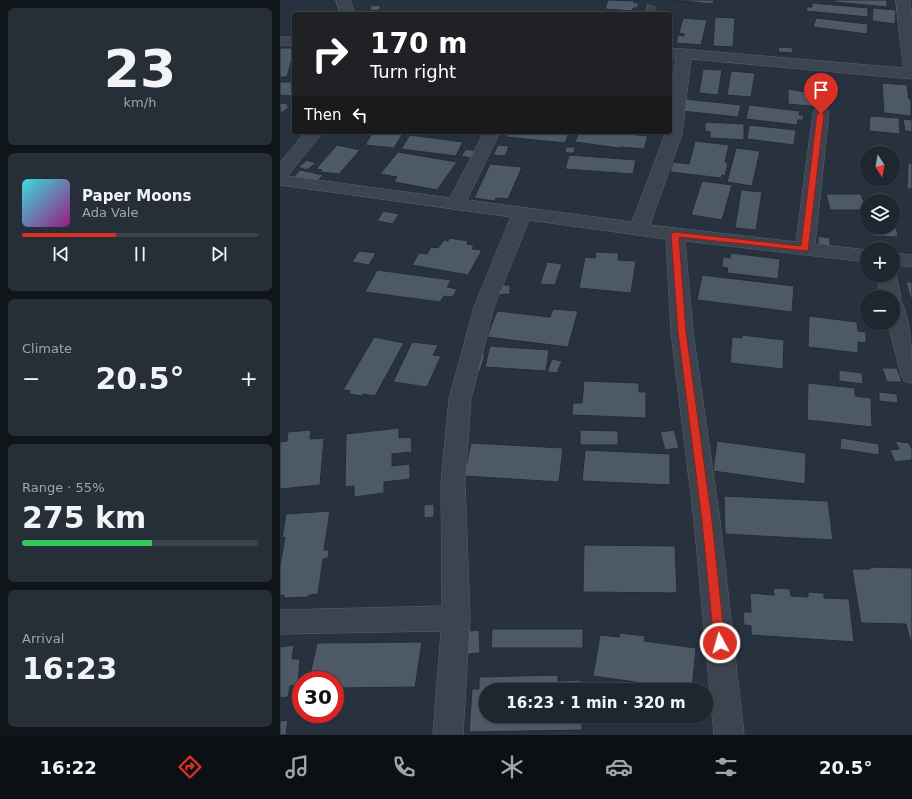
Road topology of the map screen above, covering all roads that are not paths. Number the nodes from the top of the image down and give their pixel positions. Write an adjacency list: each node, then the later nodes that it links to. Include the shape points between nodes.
1 (343, 0): 3 (street)
2 (903, 0): 7 (street)
3 (347, 12)
4 (280, 41): 5 (street)
5 (292, 41)
6 (677, 54): 7 (street); 15 (street, via 674,134)
7 (911, 74)
8 (821, 114): 17 (street)
9 (313, 134): 11 (street)
10 (491, 134): 13 (street)
11 (280, 174)
12 (280, 180): 13 (street)
13 (456, 204): 14 (street)
14 (522, 213): 15 (street); 23 (street, via 484,307 460,399 453,482)
15 (638, 229): 16 (street)
16 (675, 234): 17 (street); 26 (street, via 682,332 707,521)
17 (805, 249): 18 (street)
18 (860, 255)
19 (900, 260): 20 (street)
20 (912, 261)
21 (900, 330): 22 (street)
22 (912, 375)
23 (456, 618): 24 (street); 25 (street)
24 (280, 622)
25 (448, 735)
26 (729, 735)

